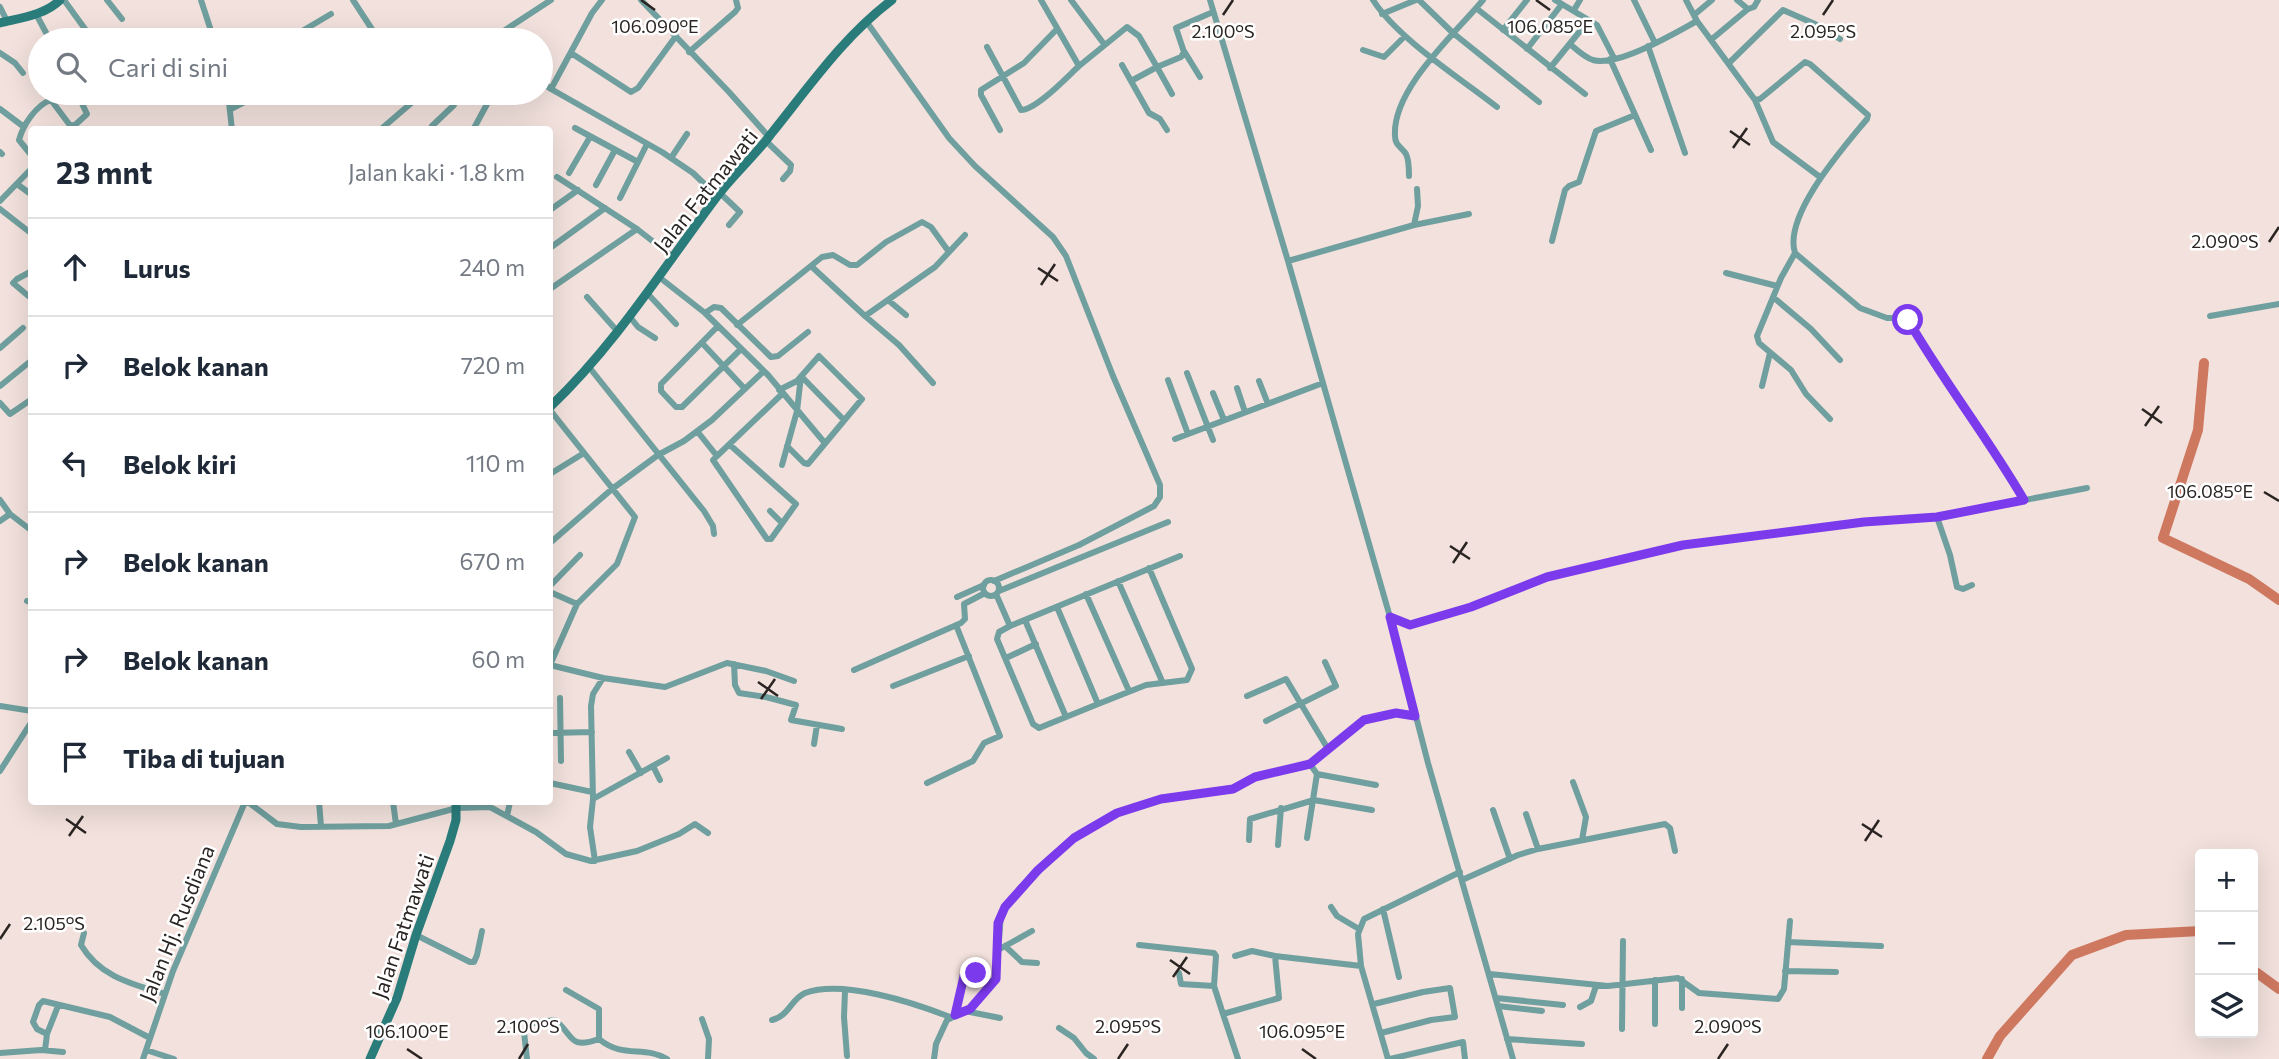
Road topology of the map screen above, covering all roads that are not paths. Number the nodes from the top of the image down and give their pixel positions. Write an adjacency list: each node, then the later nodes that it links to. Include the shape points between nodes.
1 (107, 0): 34 (street)
2 (201, 0): 40 (street)
3 (353, 0): 42 (street)
4 (551, 0): 43 (street)
5 (602, 0): 60 (street)
6 (641, 0): 47 (street)
7 (736, 0): 58 (street, via 735,12)
8 (892, 0): 36 (street, Jalan Fatmawati)
9 (1041, 0): 44 (street)
10 (1071, 0): 51 (street)
11 (1210, 0): 29 (street)
12 (1373, 0): 32 (street)
13 (1418, 0): 32 (street); 46 (street)
14 (1483, 0): 26 (street)
15 (1527, 0): 45 (street)
16 (1555, 0): 24 (street)
17 (1580, 0): 28 (street)
18 (1634, 0): 53 (street)
19 (1686, 0): 33 (street)
20 (1712, 0): 33 (street)
21 (1737, 0): 27 (street)
22 (1758, 0): 27 (street)
23 (58, 1): 30 (street); 39 (street)
24 (1562, 4): 28 (street); 55 (street)
25 (0, 8): 37 (street)
26 (1476, 8): 45 (street); 46 (street)
27 (1748, 9): 49 (street)
28 (1574, 10): 35 (street)
29 (1213, 12): 57 (street, via 1176,28); 140 (street)
30 (36, 14): 37 (street); 38 (street)
31 (331, 14): 41 (street)
32 (1382, 14): 48 (street)
33 (1696, 18): 49 (street); 53 (street)
34 (122, 19)
35 (1589, 20): 52 (street); 62 (street, via 1600,29)
36 (866, 21): 104 (street, Jalan Fatmawati, via 823,66); 222 (street, via 949,138 1053,237 1066,256 1160,485 1154,506)
37 (4, 22)
38 (44, 28)
39 (82, 28)
40 (210, 28)
41 (307, 28)
42 (371, 28)
43 (509, 28)
44 (1057, 29): 65 (street); 69 (street, via 1024,63)
45 (1503, 30): 55 (street)
46 (1453, 33): 61 (street); 77 (street)
47 (676, 36): 58 (street); 60 (street, via 638,89 631,92)
48 (1405, 36): 56 (street, via 1386,56); 61 (street)
49 (1712, 39): 63 (street)
50 (1840, 39): 63 (street, via 1783,10)
51 (1104, 44): 65 (street); 66 (street, via 1128,27 1139,36)
52 (1570, 44): 62 (street, via 1591,59); 67 (street)
53 (1652, 44): 62 (street); 109 (street)
54 (987, 47): 69 (street)
55 (1527, 49): 67 (street)
56 (1363, 50)
57 (1184, 51): 66 (street, via 1181,57); 70 (street)
58 (689, 52): 104 (street)
59 (0, 53): 68 (street)
60 (571, 53): 72 (street)
61 (1433, 57): 86 (street); 114 (street, via 1408,89 1395,132 1396,142 1407,155)
62 (1612, 59): 89 (street)
63 (1729, 62): 76 (street)
64 (1122, 65): 71 (street)
65 (1079, 66): 69 (street, via 1024,111)
66 (1157, 67): 71 (street); 74 (street)
67 (1550, 68): 75 (street)
68 (23, 73)
69 (1003, 76): 100 (street, via 980,91)
70 (1199, 77)
71 (1131, 81): 101 (street, via 1149,113)
72 (553, 85)
73 (553, 90): 105 (street)
74 (1172, 94)
75 (1585, 94)
76 (1755, 100): 116 (street, via 1773,142); 116 (street, via 1807,63 1866,112 1867,120)
77 (1539, 102)
78 (42, 105): 98 (street)
79 (56, 105): 92 (street)
80 (83, 105): 91 (street, via 87,114)
81 (230, 105): 88 (street)
82 (239, 105): 88 (street)
83 (406, 105): 90 (street)
84 (454, 105): 96 (street)
85 (487, 105): 97 (street)
86 (1497, 107)
87 (0, 109): 98 (street)
88 (231, 109): 93 (street)
89 (1635, 115): 107 (street); 135 (street, via 1596,131 1579,182 1565,190)
90 (387, 122): 94 (street); 95 (street)
91 (74, 126)
92 (74, 126)
93 (232, 126)
94 (384, 126)
95 (390, 126)
96 (432, 126)
97 (475, 126)
98 (24, 127): 108 (street, via 19,140)
99 (575, 128): 103 (street)
100 (1000, 130)
101 (1167, 130)
102 (687, 134): 110 (street)
103 (590, 137): 106 (street); 113 (street)
104 (768, 139): 117 (street, via 791,165); 123 (street, Jalan Fatmawati)
105 (647, 144): 110 (street); 111 (street)
106 (615, 150): 111 (street); 119 (street)
107 (1651, 150)
108 (28, 151)
109 (1685, 153)
110 (671, 158): 123 (street)
111 (638, 162): 124 (street)
112 (28, 172): 118 (street)
113 (569, 173)
114 (1409, 176)
115 (557, 177): 121 (street)
116 (1820, 177): 138 (street, via 1796,231)
117 (783, 179)
118 (17, 184): 122 (street); 125 (street)
119 (596, 185)
120 (1417, 189): 131 (street)
121 (578, 190): 126 (street); 127 (street)
122 (28, 192)
123 (719, 194): 130 (street, via 740,212); 139 (street, Jalan Fatmawati)
124 (620, 198)
125 (0, 201)
126 (553, 207)
127 (606, 208): 132 (street); 136 (street)
128 (0, 209): 133 (street)
129 (1469, 214): 131 (street)
130 (729, 225)
131 (1413, 225): 140 (street)
132 (637, 229): 139 (street); 146 (street)
133 (28, 231)
134 (965, 235): 137 (street)
135 (1552, 241)
136 (553, 246)
137 (948, 252): 141 (street, via 931,227 922,222 857,265 829,254); 151 (street, via 935,267)
138 (1795, 253): 145 (street); 212 (street, via 1860,308 1908,320)
139 (673, 257): 144 (street, Jalan Fatmawati)
140 (1288, 261): 179 (street)
141 (811, 266): 155 (street); 159 (street)
142 (28, 273): 148 (street, via 13,283)
143 (1726, 273): 145 (street)
144 (659, 276): 147 (street, Jalan Fatmawati); 153 (street)
145 (1777, 286): 150 (street)
146 (553, 287)
147 (647, 293): 157 (street, Jalan Fatmawati); 158 (street)
148 (28, 296)
149 (587, 297): 162 (street)
150 (1773, 297): 168 (street, via 1757,335); 169 (street)
151 (888, 300): 154 (street); 155 (street)
152 (2279, 304): 156 (street)
153 (705, 313): 159 (street, via 719,307); 160 (street)
154 (906, 315)
155 (865, 316): 178 (street)
156 (2210, 316)
157 (630, 317): 162 (street, Jalan Fatmawati); 164 (street)
158 (676, 324)
159 (737, 325): 163 (street, via 771,357)
160 (718, 326): 165 (street); 167 (street)
161 (23, 328): 166 (street)
162 (618, 332): 172 (street, Jalan Fatmawati)
163 (808, 332)
164 (654, 338)
165 (702, 344): 171 (street); 171 (street, via 660,386 676,407 682,407)
166 (0, 348)
167 (741, 349): 171 (street); 173 (street)
168 (1770, 353): 180 (street); 194 (street, via 1791,370)
169 (1840, 360)
170 (28, 363): 181 (street)
171 (723, 365): 182 (street)
172 (589, 367): 189 (street, Jalan Fatmawati); 205 (street)
173 (764, 371): 182 (street); 184 (street)
174 (1187, 373): 196 (street)
175 (801, 376): 184 (street); 190 (street); 193 (street); 193 (street, via 821,357 853,389 862,399)
176 (1168, 380): 198 (street)
177 (1259, 381): 188 (street)
178 (933, 383)
179 (1322, 383): 188 (street); 239 (street)
180 (1762, 386)
181 (0, 387)
182 (746, 388): 197 (street)
183 (1237, 388): 191 (street)
184 (780, 392): 190 (street); 202 (street)
185 (1213, 393): 195 (street)
186 (28, 402): 187 (street, via 10,414)
187 (0, 403)
188 (1268, 404): 191 (street)
189 (553, 406)
190 (797, 411): 201 (street); 203 (street)
191 (1245, 412): 195 (street)
192 (553, 413): 204 (street)
193 (843, 419): 201 (street)
194 (1829, 419)
195 (1224, 420): 196 (street)
196 (1208, 426): 198 (street); 200 (street)
197 (697, 431): 205 (street); 206 (street)
198 (1188, 434): 199 (street)
199 (1175, 439)
200 (1213, 440)
201 (824, 442): 203 (street, via 808,464)
202 (730, 444): 206 (street); 218 (street, via 796,504)
203 (787, 446): 207 (street)
204 (584, 453): 208 (street); 210 (street)
205 (658, 455): 210 (street); 220 (street, via 711,522)
206 (717, 456): 218 (street, via 713,460 767,539)
207 (782, 465)
208 (553, 472)
209 (2087, 488): 212 (street)
210 (612, 489): 221 (street); 237 (street, via 635,519 613,569)
211 (0, 500): 214 (street)
212 (2024, 500): 217 (street)
213 (770, 511): 218 (street)
214 (10, 514): 215 (street); 219 (street)
215 (0, 521)
216 (1168, 522): 225 (street)
217 (1939, 522): 231 (street, via 1957,587); 239 (street, via 1864,522 1683,545 1547,577 1410,625)
218 (782, 523)
219 (28, 528)
220 (714, 534)
221 (553, 540)
222 (1079, 545): 225 (street); 227 (street)
223 (580, 555): 229 (street)
224 (1180, 556): 226 (street)
225 (1083, 557): 234 (street)
226 (1149, 568): 228 (street); 253 (street, via 1192,669 1187,680)
227 (994, 581): 230 (street); 234 (street)
228 (1118, 581): 235 (street); 253 (street)
229 (553, 583)
230 (984, 585): 233 (street); 236 (street)
231 (1972, 585)
232 (553, 593): 237 (street)
233 (985, 593): 234 (street); 241 (street, via 964,604 965,618)
234 (998, 593): 242 (street)
235 (1086, 594): 238 (street); 255 (street)
236 (957, 597)
237 (577, 604): 246 (street)
238 (1057, 607): 240 (street); 259 (street)
239 (1390, 617): 262 (street)
240 (1025, 620): 242 (street); 243 (street)
241 (956, 625): 244 (street); 250 (street)
242 (1010, 626): 245 (street, via 997,635)
243 (1036, 644): 245 (street); 263 (street)
244 (969, 656): 254 (street); 283 (street, via 1000,736 984,743 973,761)
245 (1006, 658): 263 (street, via 1035,726)
246 (553, 659)
247 (1325, 662): 258 (street, via 1336,686)
248 (734, 664): 251 (street, via 719,665 665,687); 252 (street); 265 (street, via 739,693 796,705 791,720)
249 (553, 667): 251 (street)
250 (853, 670)
251 (603, 678): 268 (street, via 592,699)
252 (794, 681)
253 (1162, 681): 255 (street)
254 (893, 686)
255 (1129, 691): 259 (street)
256 (1247, 696): 258 (street, via 1286,679)
257 (560, 698): 270 (street)
258 (1301, 703): 264 (street); 272 (street)
259 (1098, 704): 263 (street)
260 (0, 706): 261 (street)
261 (28, 711)
262 (1415, 716): 272 (street, via 1396,713 1364,720); 310 (street)
263 (1066, 717)
264 (1266, 721)
265 (817, 725): 267 (street); 271 (street)
266 (28, 727): 278 (street)
267 (842, 729)
268 (592, 732): 270 (street); 286 (street)
269 (553, 733): 270 (street)
270 (561, 733): 275 (street)
271 (814, 744)
272 (1328, 748): 276 (street)
273 (629, 752): 279 (street)
274 (667, 758): 277 (street)
275 (561, 761)
276 (1310, 764): 280 (street); 324 (street, via 1255,777 1233,789 1161,799 1117,813 1084,832 1038,870 1005,907 998,923)
277 (653, 766): 279 (street); 281 (street)
278 (0, 771)
279 (641, 773): 286 (street)
280 (1317, 774): 285 (street); 287 (street)
281 (660, 780)
282 (1573, 782): 304 (street, via 1586,817)
283 (927, 783)
284 (553, 784): 286 (street)
285 (1376, 785)
286 (593, 795): 309 (street, via 590,827)
287 (1314, 800): 294 (street); 295 (street); 302 (street)
288 (245, 805): 342 (street, Jalan Hj. Rusdiana)
289 (250, 805): 300 (street, via 278,824)
290 (319, 805): 300 (street)
291 (393, 805): 299 (street)
292 (457, 805): 298 (street, via 490,807); 299 (street); 318 (street, Jalan Fatmawati, via 450,841)
293 (509, 805): 298 (street)
294 (1281, 808): 303 (street, via 1250,819); 305 (street)
295 (1373, 810)
296 (1493, 810): 308 (street)
297 (1526, 814): 306 (street)
298 (507, 816): 309 (street, via 566,854)
299 (396, 824): 300 (street)
300 (321, 826)
301 (708, 834): 309 (street, via 695,824 637,851)
302 (1307, 838)
303 (1249, 839)
304 (1582, 840): 306 (street); 307 (street, via 1665,824)
305 (1278, 845)
306 (1538, 849): 308 (street)
307 (1675, 851)
308 (1510, 859): 310 (street)
309 (595, 861)
310 (1461, 876): 312 (street); 333 (street)
311 (1331, 907): 314 (street, via 1335,915)
312 (1383, 909): 314 (street, via 1369,915); 334 (street)
313 (1790, 921): 320 (street)
314 (1359, 929): 328 (street)
315 (482, 931): 318 (street, via 477,955 470,962)
316 (1032, 931): 322 (street)
317 (84, 933): 342 (street, via 81,945 100,969)
318 (416, 935): 373 (street, Jalan Fatmawati, via 397,998)
319 (1622, 941): 337 (street)
320 (1788, 942): 323 (street); 329 (street)
321 (1139, 945): 338 (street, via 1214,953)
322 (1005, 946): 324 (street); 327 (street, via 1022,962)
323 (1881, 946)
324 (998, 950): 350 (street, via 994,982)
325 (1235, 956): 326 (street, via 1255,951)
326 (1275, 956): 328 (street); 352 (street, via 1279,998)
327 (1037, 964)
328 (1361, 966): 344 (street)
329 (1785, 971): 331 (street); 335 (street, via 1783,995 1774,1000 1699,993)
330 (1179, 972): 338 (street, via 1181,984)
331 (1836, 972)
332 (976, 973): 353 (street, via 964,976)
333 (1490, 974): 339 (street); 343 (street)
334 (1399, 977)
335 (1682, 979): 336 (street); 349 (street)
336 (1655, 980): 337 (street); 357 (street)
337 (1622, 985): 339 (street); 359 (street)
338 (1214, 986): 352 (street)
339 (1597, 986): 348 (street, via 1591,1000)
340 (566, 990): 363 (street, via 599,1009)
341 (845, 991): 353 (street, via 876,994); 356 (street, via 807,993 797,998 783,1017); 370 (street)
342 (165, 994): 362 (street, Jalan Hj. Rusdiana)
343 (1496, 998): 345 (street); 347 (street)
344 (1374, 1004): 360 (street); 360 (street, via 1450,988 1455,1017)
345 (1563, 1005)
346 (58, 1006): 361 (street); 361 (street, via 43,1001 35,1015 34,1026); 362 (street, via 110,1017)
347 (1499, 1006): 351 (street); 364 (street)
348 (1580, 1007)
349 (1682, 1008)
350 (965, 1011): 353 (street); 354 (street)
351 (1542, 1011)
352 (1223, 1014): 379 (street)
353 (952, 1016): 377 (street, via 944,1024)
354 (1000, 1018)
355 (702, 1019): 376 (street, via 709,1039)
356 (772, 1020)
357 (1656, 1024)
358 (1059, 1028): 378 (street)
359 (1622, 1029)
360 (1381, 1033): 380 (street)
361 (47, 1034): 366 (street)
362 (150, 1038): 367 (street, Jalan Hj. Rusdiana)
363 (599, 1039): 374 (street, via 580,1043 570,1039 555,1020 533,1024 524,1032); 375 (street, via 618,1051)
364 (1507, 1039): 365 (street); 382 (street)
365 (1582, 1044)
366 (45, 1050): 368 (street); 369 (street)
367 (146, 1050): 371 (street, Jalan Hj. Rusdiana); 372 (street)
368 (63, 1052)
369 (0, 1054)
370 (847, 1056)
371 (143, 1059)
372 (174, 1059)
373 (370, 1059)
374 (527, 1059)
375 (667, 1059)
376 (708, 1059)
377 (934, 1059)
378 (1094, 1059)
379 (1238, 1059)
380 (1389, 1059): 381 (street, via 1463,1042)
381 (1465, 1059)
382 (1513, 1059)

